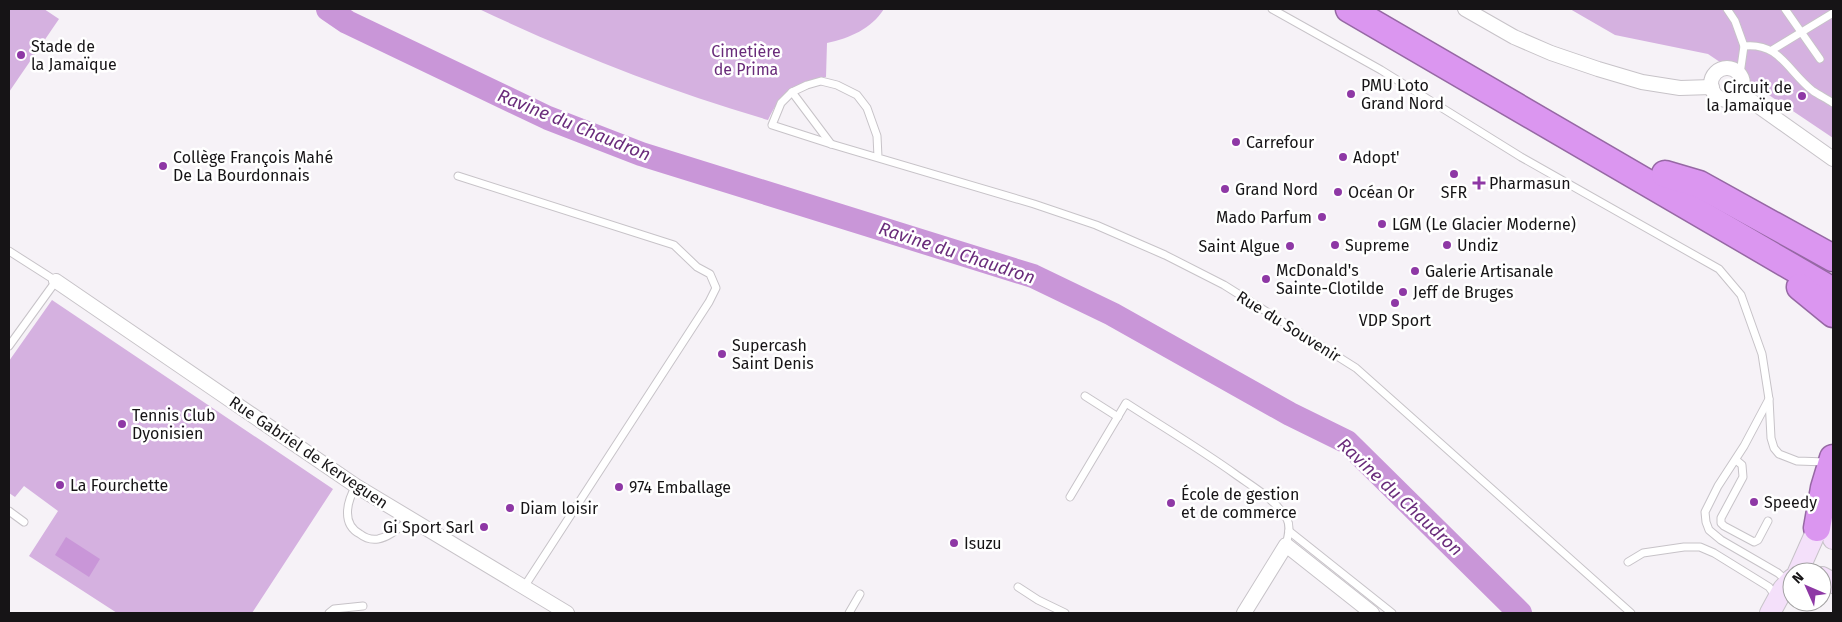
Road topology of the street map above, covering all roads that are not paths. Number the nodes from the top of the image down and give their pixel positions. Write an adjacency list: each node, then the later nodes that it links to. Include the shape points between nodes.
1 (1272, 9): 30 (lane, via 1381,70 1520,157 1719,269 1742,295 1762,354)
2 (1349, 9): 21 (highway)
3 (1385, 9): 21 (highway)
4 (1465, 9): 13 (street, via 1529,44 1598,69 1642,82 1680,88)
5 (1727, 9): 9 (lane)
6 (1785, 9): 8 (lane)
7 (1833, 13): 8 (lane)
8 (1801, 33): 10 (lane); 11 (lane)
9 (1744, 46): 10 (lane, via 1756,44); 12 (lane)
10 (1772, 50): 16 (lane, via 1813,90)
11 (1820, 59)
12 (1740, 74): 13 (street, via 1731,68 1720,69 1713,77); 15 (street, via 1743,83)
13 (1712, 87): 15 (street, via 1717,96 1727,99)
14 (792, 92): 17 (lane); 17 (lane, Rue du Souvenir, via 781,104 772,124); 18 (lane, via 821,81 857,95 868,108 874,125)
15 (1740, 93): 19 (street)
16 (1833, 103)
17 (831, 144): 18 (lane, Rue du Souvenir)
18 (878, 157): 59 (lane, Rue du Souvenir, via 1096,225 1224,285 1356,368)
19 (1833, 159)
20 (458, 176): 48 (lane, via 674,245 697,268 710,274 716,288)
21 (1661, 182): 23 (highway, via 1699,184); 24 (highway); 26 (highway); 27 (highway, via 1686,216 1805,290)
22 (9, 251): 25 (lane)
23 (1833, 258)
24 (1833, 271)
25 (56, 282): 28 (lane); 34 (street, Rue Gabriel de Kerveguen)
26 (1833, 291)
27 (1833, 314)
28 (9, 346)
29 (1085, 396): 31 (lane)
30 (1769, 399): 32 (lane); 33 (lane, via 1771,438 1779,454 1797,461)
31 (1118, 417): 35 (lane); 41 (lane, via 1126,403 1207,454 1278,507 1288,521)
32 (1736, 460): 40 (lane, via 1742,465 1743,477 1721,523 1754,542); 46 (lane, via 1705,512 1706,522 1721,540 1778,573)
33 (1832, 460): 42 (highway, via 1824,488)
34 (356, 486): 38 (street, Rue Gabriel de Kerveguen); 38 (lane, via 347,510 347,520 355,532 367,539 378,539)
35 (1070, 497)
36 (1833, 497): 42 (main road)
37 (9, 511): 39 (lane)
38 (411, 519): 48 (street, Rue Gabriel de Kerveguen)
39 (24, 522)
40 (1768, 522)
41 (1289, 530): 43 (lane); 58 (lane)
42 (1830, 531): 45 (main road)
43 (1286, 545): 56 (street); 57 (street)
44 (1628, 562): 49 (lane, via 1644,553 1700,547 1769,588)
45 (1806, 562)
46 (1782, 582)
47 (1018, 587): 55 (lane)
48 (524, 588): 52 (street, Rue Gabriel de Kerveguen)
49 (1782, 589)
50 (860, 594): 54 (lane)
51 (363, 606): 53 (lane, via 334,608)
52 (561, 611)
53 (329, 613)
54 (848, 613)
55 (1064, 613)
56 (1244, 613)
57 (1372, 613)
58 (1392, 613)
59 (1631, 613)

